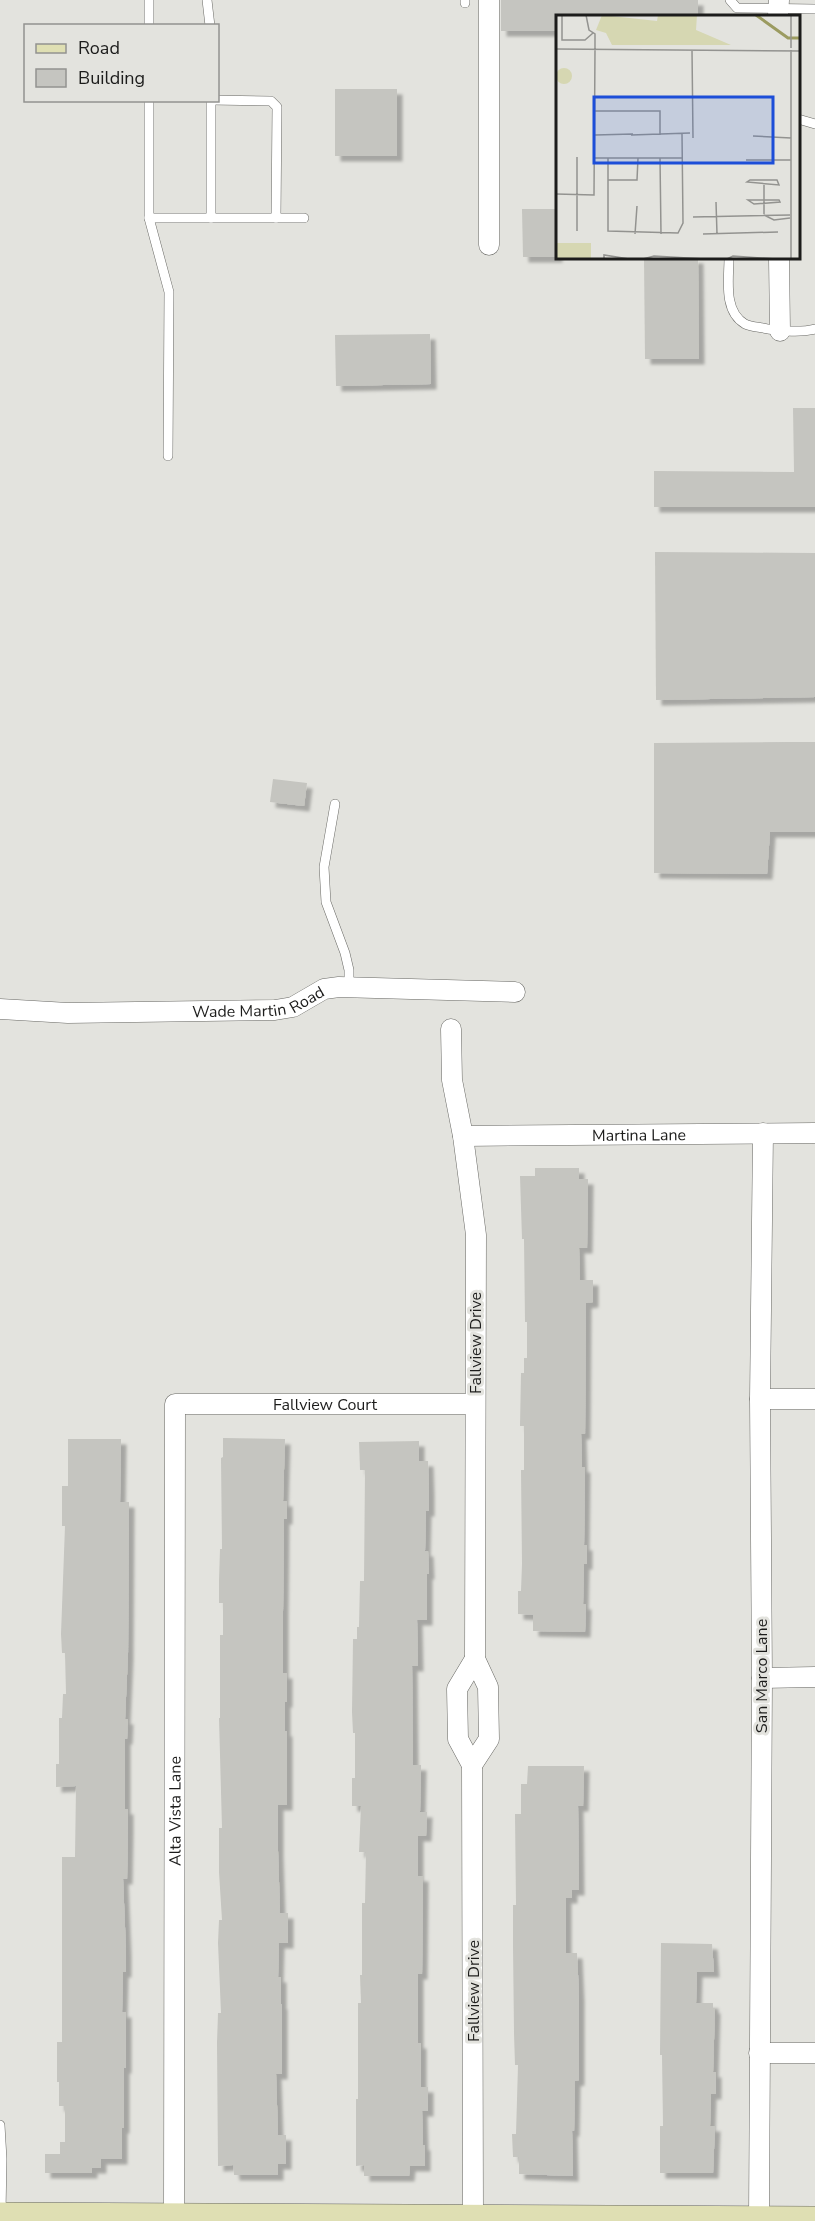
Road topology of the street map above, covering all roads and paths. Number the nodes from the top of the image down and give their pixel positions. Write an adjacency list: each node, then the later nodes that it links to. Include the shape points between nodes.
1 (149, 0): 7 (lane)
2 (207, 0): 8 (lane)
3 (489, 0): 18 (street)
4 (730, 0): 5 (lane, via 737,8)
5 (779, 8): 6 (lane)
6 (815, 9)
7 (149, 24)
8 (210, 24)
9 (219, 101): 16 (lane, via 271,101 277,107)
10 (149, 102): 14 (lane)
11 (211, 102): 15 (lane)
12 (800, 120): 13 (lane)
13 (815, 124)
14 (149, 218): 15 (lane); 23 (lane, via 170,292)
15 (211, 218): 16 (lane)
16 (276, 218): 17 (lane)
17 (304, 218)
18 (489, 245)
19 (729, 260): 22 (lane, via 729,300 735,316 746,325)
20 (779, 260): 22 (street)
21 (815, 329): 22 (lane)
22 (780, 331)
23 (168, 456)
24 (335, 804): 25 (lane, via 324,867 326,902 345,953)
25 (349, 988): 26 (street, Wade Martin Road); 27 (street, Wade Martin Road, via 324,989 293,1007 275,1010)
26 (514, 992)
27 (0, 1009)
28 (451, 1029): 31 (street, Fallview Drive, via 452,1080)
29 (763, 1133): 30 (street, Martina Lane); 31 (street, Martina Lane); 32 (street, San Marco Lane)
30 (815, 1133)
31 (463, 1136): 35 (street, Fallview Drive, via 476,1235)
32 (760, 1399): 33 (street); 38 (street, San Marco Lane)
33 (815, 1399)
34 (175, 1404): 35 (street, Fallview Court); 44 (street, Alta Vista Lane)
35 (475, 1404): 36 (street, Fallview Drive)
36 (475, 1659): 39 (street, Fallview Drive, via 488,1687 489,1739); 39 (street, Fallview Drive, via 457,1689 458,1739)
37 (815, 1677): 38 (street)
38 (762, 1678): 40 (street, San Marco Lane)
39 (472, 1765): 45 (street, Fallview Drive)
40 (759, 2053): 41 (street); 47 (street, San Marco Lane)
41 (815, 2053)
42 (0, 2125): 43 (lane)
43 (0, 2216): 44 (street)
44 (174, 2217): 46 (street)
45 (473, 2217): 46 (street); 47 (street)
46 (424, 2219)
47 (759, 2220): 48 (street)
48 (815, 2220)

